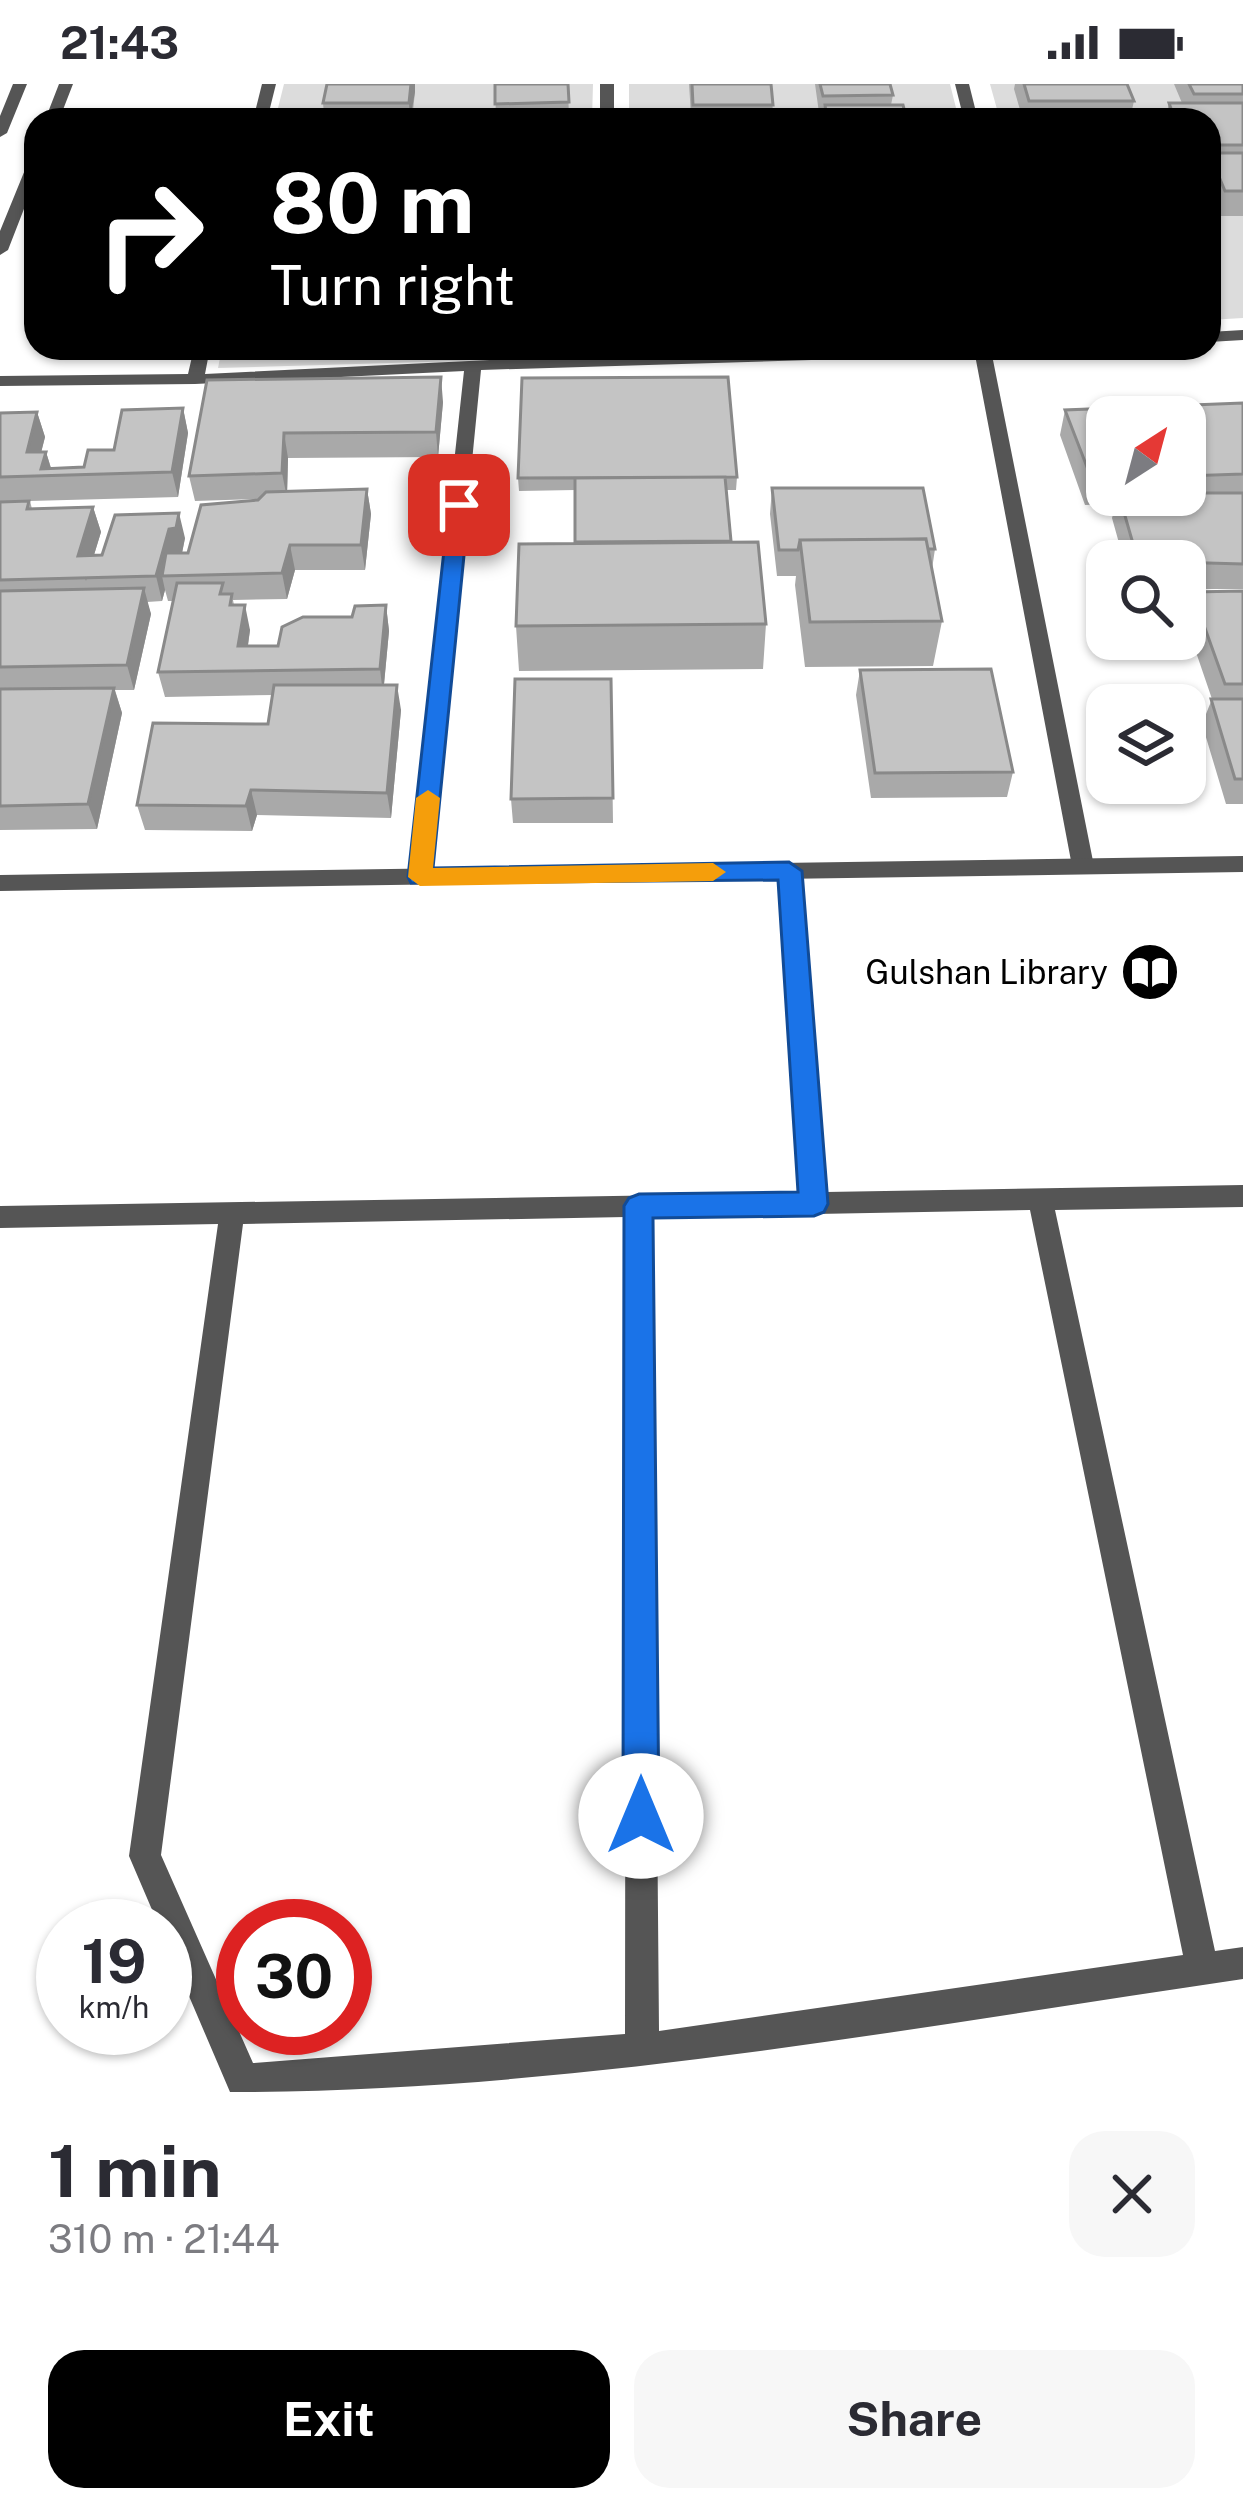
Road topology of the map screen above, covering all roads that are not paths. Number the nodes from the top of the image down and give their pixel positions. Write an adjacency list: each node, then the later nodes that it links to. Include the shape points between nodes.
1 (0, 85): 2 (street)
2 (20, 85): 3 (street)
3 (0, 134)
4 (24, 190): 5 (street)
5 (0, 250)
6 (199, 360): 10 (street)
7 (530, 360): 9 (street)
8 (983, 360): 13 (street)
9 (473, 365): 10 (street); 15 (street)
10 (195, 379): 11 (street)
11 (0, 381)
12 (1243, 864): 13 (street)
13 (1083, 866): 14 (street)
14 (789, 871): 15 (street); 19 (street)
15 (420, 877): 16 (street)
16 (0, 884)
17 (1243, 1196): 18 (street)
18 (1040, 1199): 19 (street); 24 (street)
19 (814, 1204): 20 (street)
20 (639, 1206): 21 (street); 25 (street)
21 (232, 1214): 22 (street); 26 (street, via 145,1856)
22 (0, 1216)
23 (1243, 1963): 24 (street)
24 (1202, 1969): 25 (street)
25 (642, 2050): 26 (street)
26 (245, 2086)

